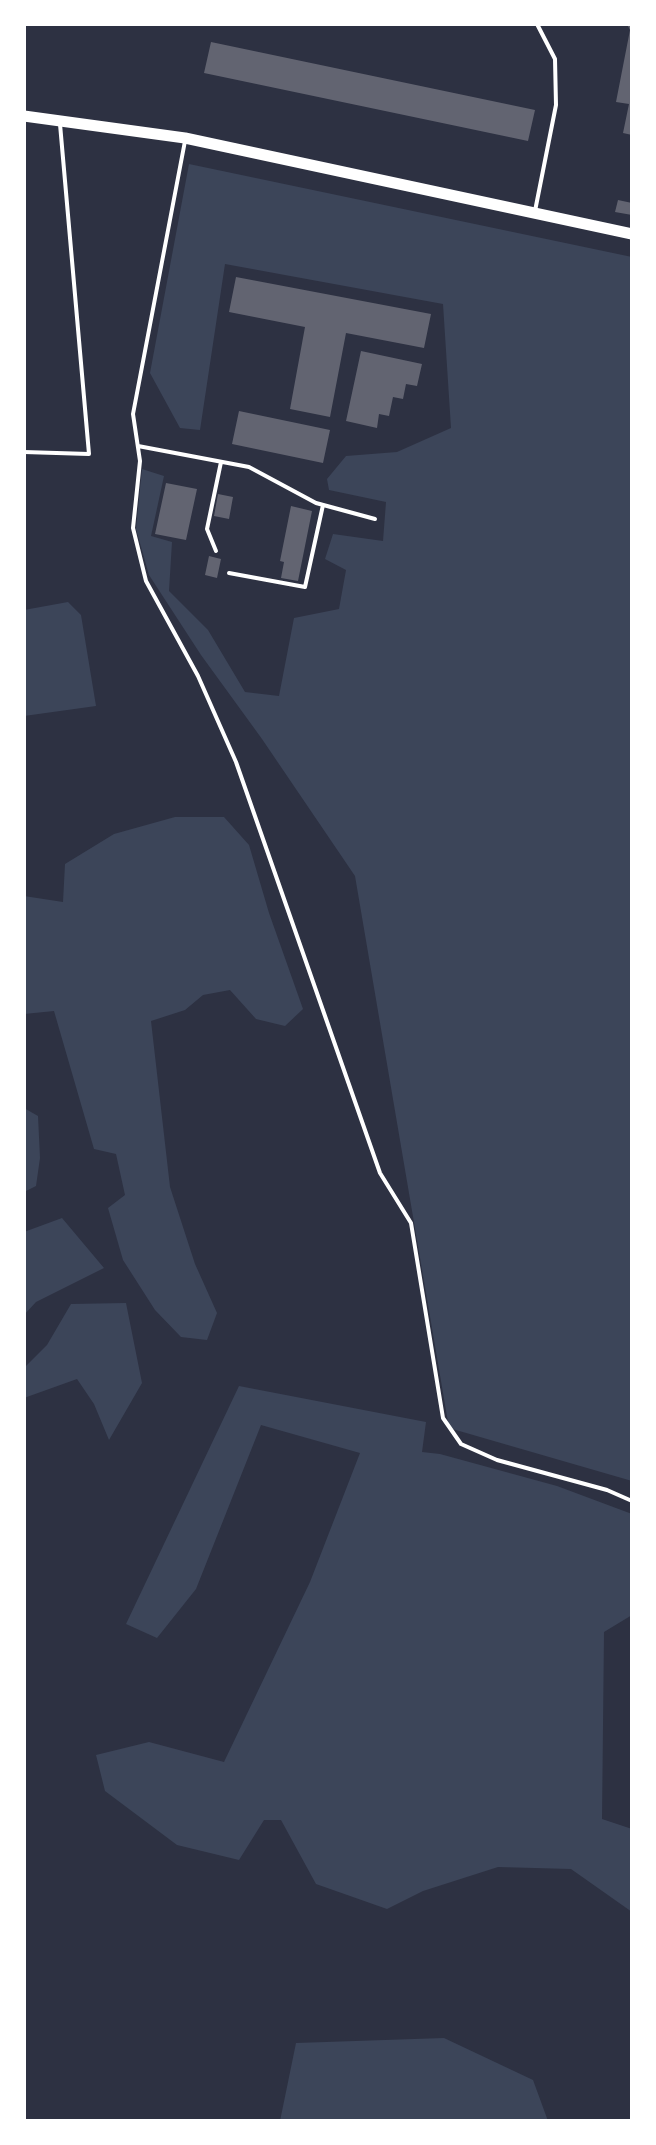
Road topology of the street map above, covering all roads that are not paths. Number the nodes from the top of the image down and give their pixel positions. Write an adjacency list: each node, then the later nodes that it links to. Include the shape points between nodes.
1 (537, 24): 5 (lane, via 555,59 556,105)
2 (24, 116): 3 (main road)
3 (60, 121): 4 (main road); 8 (lane, via 89,454)
4 (185, 138): 5 (main road); 7 (lane, via 133,414)
5 (535, 212): 6 (main road)
6 (632, 234)
7 (138, 446): 9 (lane); 14 (lane, via 133,528 146,581 198,676 236,762 380,1173 411,1223 443,1418 461,1444 497,1460)
8 (24, 452)
9 (221, 462): 10 (lane, via 249,467); 12 (lane, via 207,529)
10 (323, 505): 11 (lane); 13 (lane, via 305,587)
11 (375, 519)
12 (216, 551)
13 (229, 573)
14 (632, 1501)

